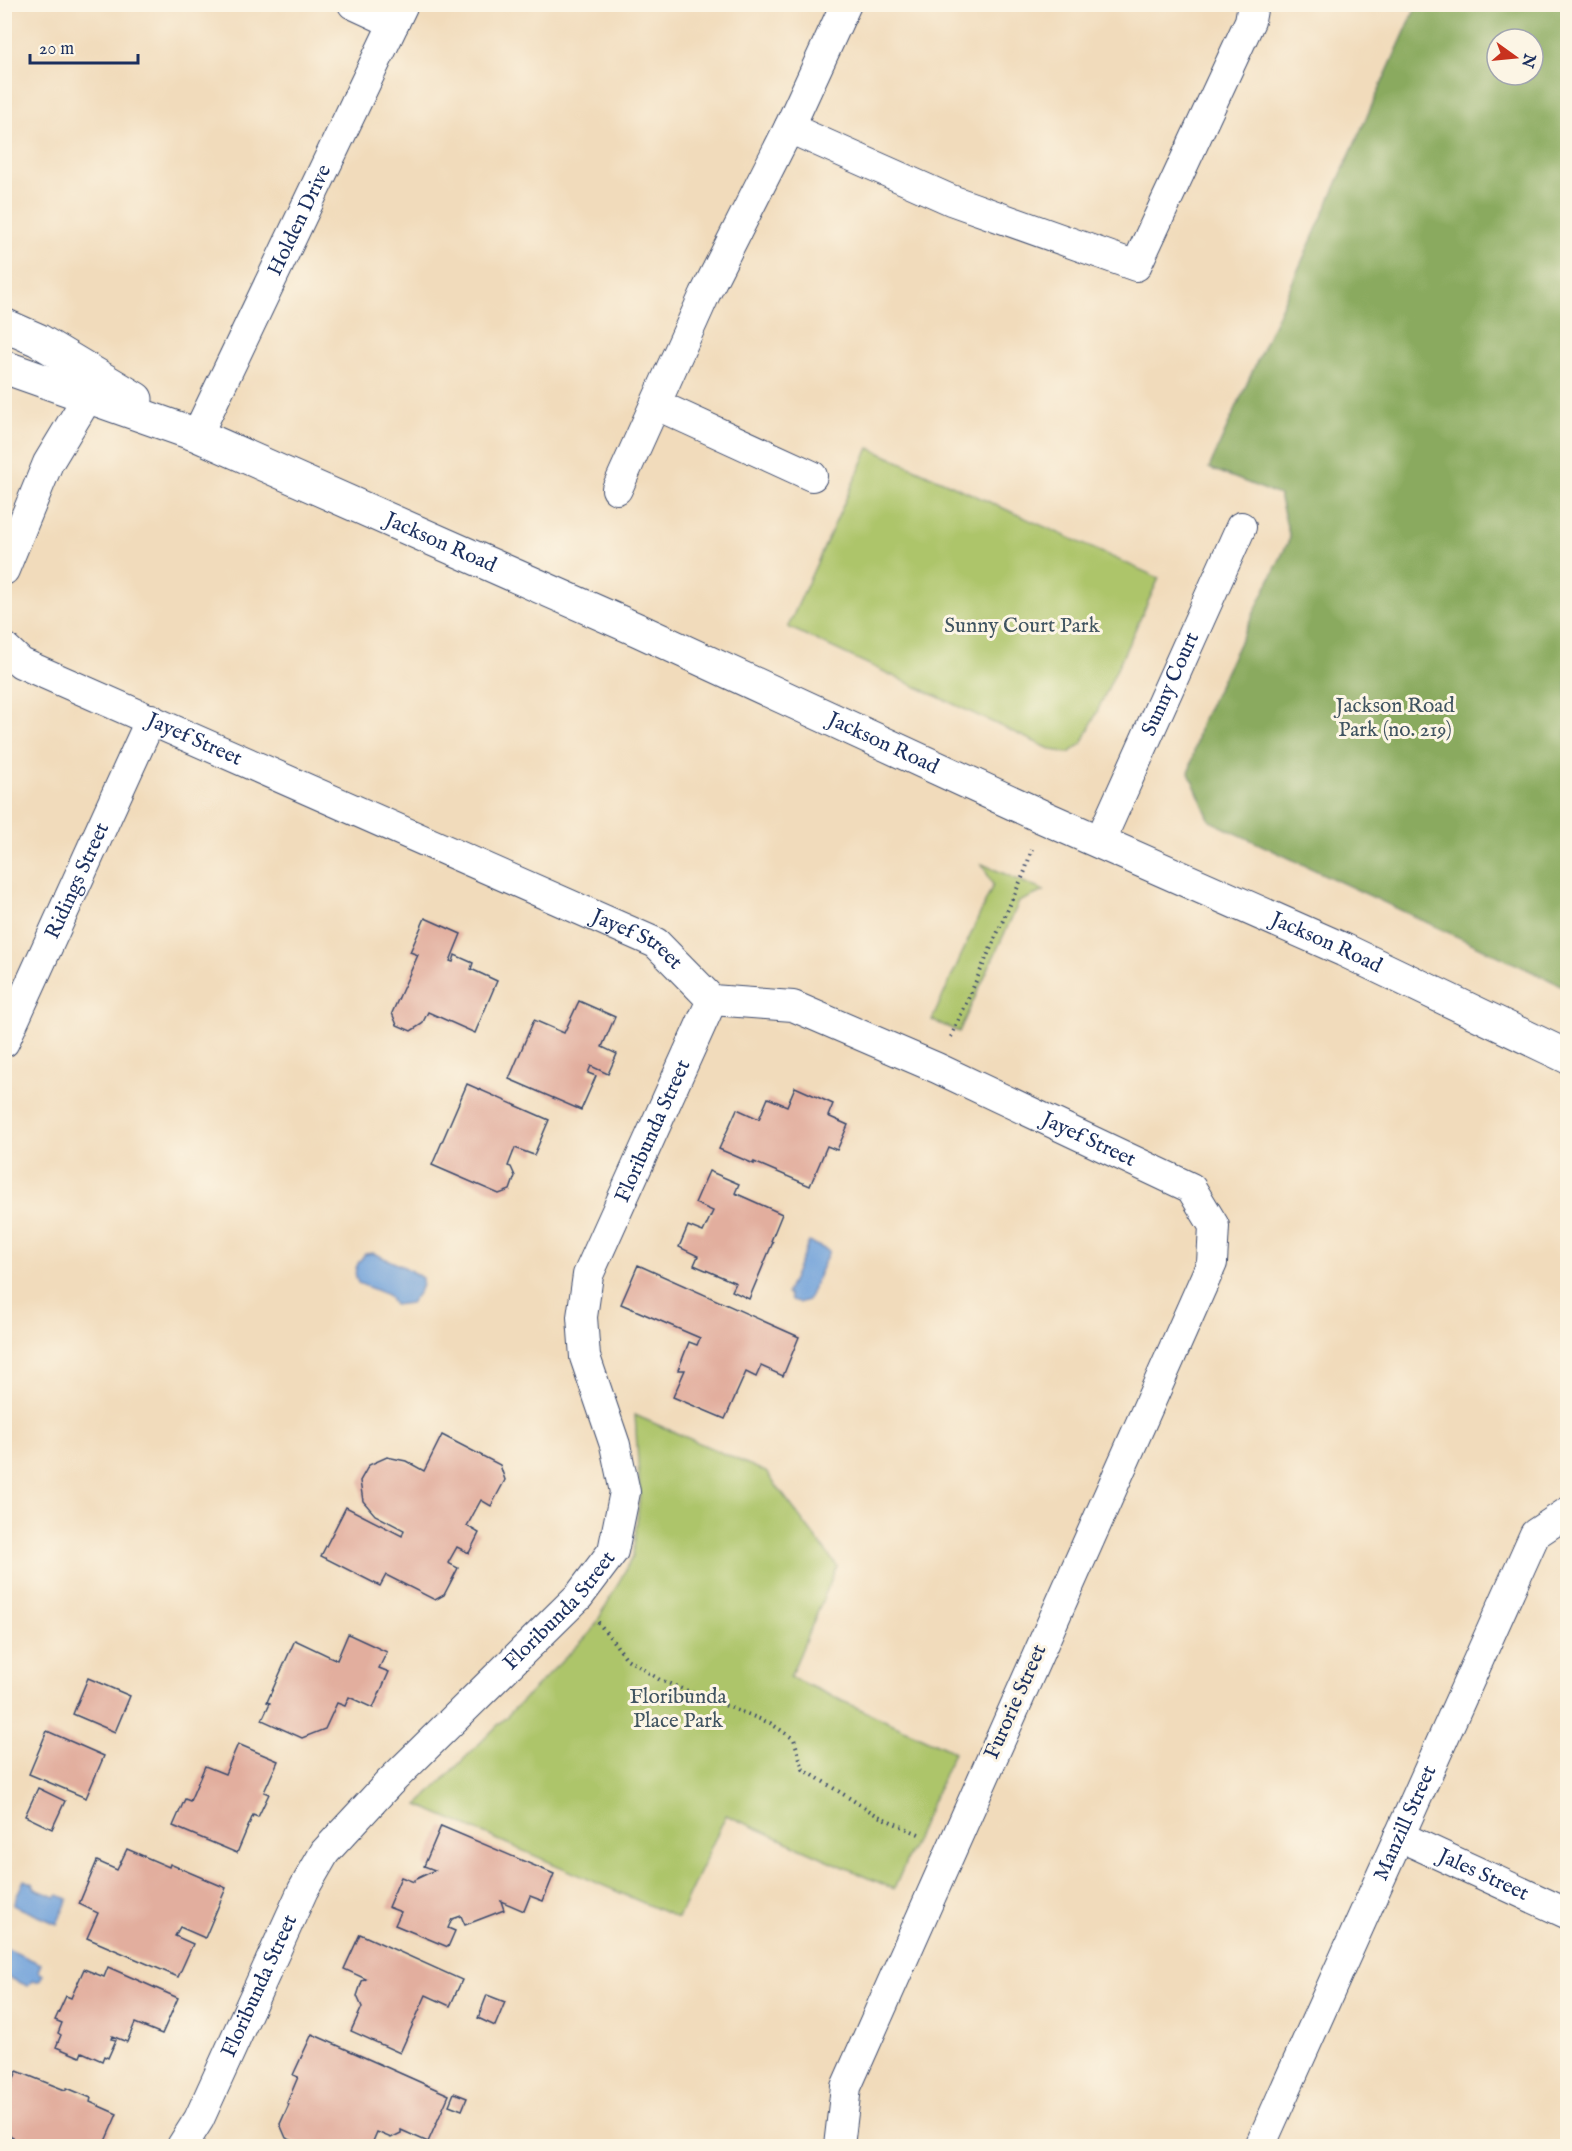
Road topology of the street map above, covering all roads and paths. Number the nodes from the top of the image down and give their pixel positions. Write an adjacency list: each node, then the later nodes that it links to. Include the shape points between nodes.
1 (353, 4): 4 (street)
2 (846, 4): 5 (street)
3 (1253, 4): 5 (street, via 1250,21 1136,266 951,200)
4 (398, 14): 10 (street, Holden Drive)
5 (789, 128): 9 (street, via 705,294)
6 (4, 325): 8 (street, Jackson Road, via 38,340)
7 (4, 367): 8 (street, Jackson Road)
8 (94, 387): 10 (street, Jackson Road); 14 (street, via 48,464)
9 (657, 405): 11 (street); 12 (street)
10 (197, 435): 17 (street, Jackson Road, via 627,625)
11 (812, 476)
12 (617, 489)
13 (1241, 527): 18 (street, Sunny Court)
14 (4, 570)
15 (4, 647): 16 (street, Jayef Street, via 21,663)
16 (151, 719): 19 (street, Jayef Street, via 656,942); 20 (street, Ridings Street)
17 (1043, 817): 18 (street, Jackson Road); 22 (path, via 1025,871)
18 (1100, 841): 21 (street, Jackson Road, via 1344,950)
19 (712, 1000): 22 (street, Jayef Street, via 793,1006); 25 (street, Floribunda Street, via 588,1275 582,1317 585,1358 615,1445 625,1492 614,1551)
20 (4, 1042)
21 (1568, 1057)
22 (937, 1068): 23 (street, Jayef Street, via 1191,1188 1214,1226)
23 (1212, 1263): 27 (street, Furorie Street)
24 (1568, 1512): 26 (street, Manzill Street, via 1535,1534)
25 (579, 1596): 27 (path, via 627,1659 660,1680 770,1723 794,1739 802,1769 878,1816); 29 (street, Floribunda Street, via 389,1783 325,1852 303,1890 199,2119)
26 (1399, 1836): 28 (street, Jales Street); 31 (street, Manzill Street)
27 (952, 1849): 30 (street, Furorie Street, via 846,2087)
28 (1568, 1914)
29 (182, 2146)
30 (838, 2146)
31 (1260, 2146)

